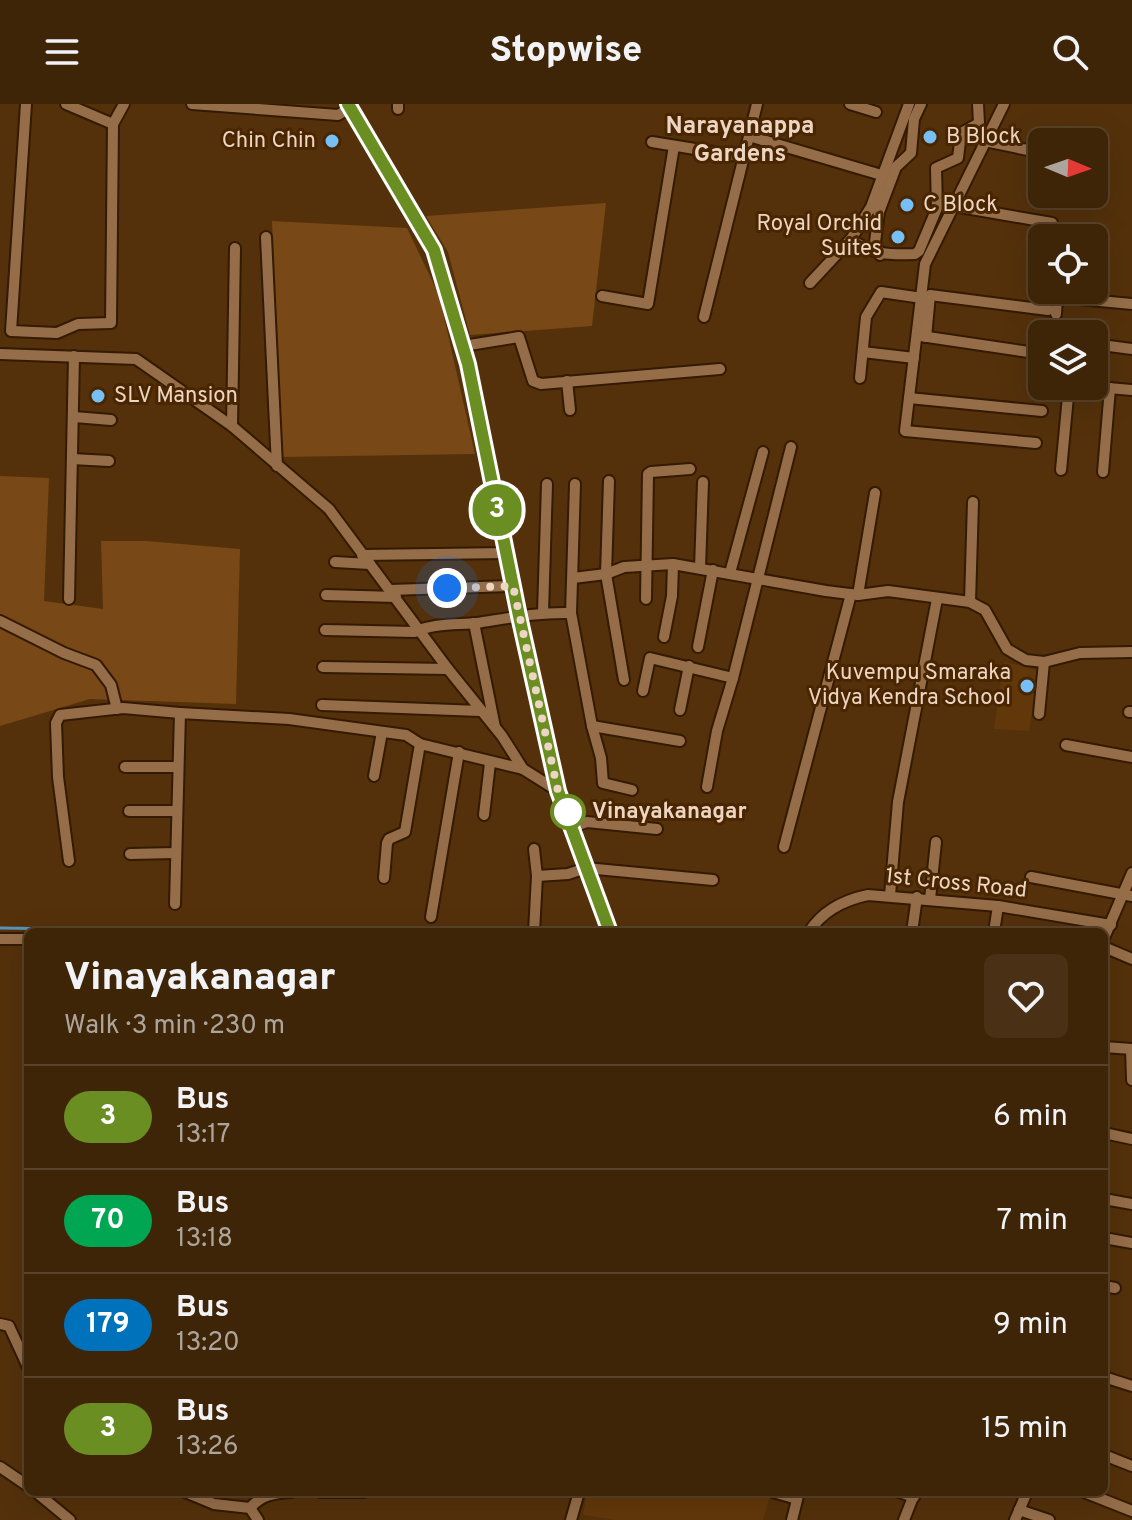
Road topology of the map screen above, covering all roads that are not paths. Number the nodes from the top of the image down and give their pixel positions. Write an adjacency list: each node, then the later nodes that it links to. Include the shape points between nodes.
1 (26, 104): 13 (street, via 11,331 57,333 78,324 111,323)
2 (66, 104): 13 (street)
3 (124, 104): 13 (street)
4 (192, 104): 11 (street, via 338,115)
5 (757, 104): 14 (street)
6 (850, 104): 12 (street)
7 (909, 104): 22 (street)
8 (921, 104): 22 (street, via 911,153 896,167)
9 (978, 104): 27 (street, via 979,123 961,133 958,158 936,168 937,208 919,251)
10 (1004, 104): 15 (street)
11 (349, 106): 34 (street, via 434,250)
12 (876, 112)
13 (113, 124)
14 (749, 136): 19 (street); 20 (street)
15 (985, 141): 18 (street); 21 (street)
16 (652, 142): 17 (street)
17 (674, 146): 19 (street); 29 (street, via 648,304)
18 (1028, 150)
19 (744, 157): 32 (street)
20 (878, 174)
21 (954, 206): 23 (street); 30 (street, via 925,264)
22 (875, 210): 25 (street); 27 (street)
23 (1052, 223)
24 (266, 237): 59 (street)
25 (851, 239): 27 (street); 28 (street)
26 (235, 248): 53 (street)
27 (880, 255)
28 (810, 283)
29 (602, 296)
30 (922, 298): 33 (street); 37 (street, via 881,292 866,317)
31 (1132, 304): 33 (street, via 1057,297 1052,312 930,295)
32 (704, 317)
33 (921, 336): 38 (street); 41 (street)
34 (463, 346): 44 (street, via 519,337 533,381); 69 (street)
35 (1108, 346): 36 (street)
36 (1132, 349)
37 (863, 352): 41 (street); 43 (street)
38 (1028, 352)
39 (0, 354): 40 (street)
40 (74, 356): 51 (street); 53 (street, via 136,359)
41 (914, 358): 47 (street)
42 (720, 369): 44 (street)
43 (860, 378)
44 (567, 381): 49 (street)
45 (1110, 388): 46 (street); 62 (street)
46 (1132, 390)
47 (909, 398): 50 (street); 54 (street, via 905,431)
48 (1068, 400): 61 (street)
49 (570, 410)
50 (1042, 411)
51 (74, 417): 52 (street); 57 (street)
52 (111, 420)
53 (232, 426): 59 (street)
54 (1036, 443)
55 (791, 447): 78 (street)
56 (763, 452): 76 (street)
57 (72, 459): 58 (street); 84 (street)
58 (109, 461)
59 (277, 466): 70 (street, via 329,509)
60 (690, 469): 73 (street, via 648,474)
61 (1061, 470)
62 (1103, 472)
63 (609, 481): 77 (street)
64 (703, 482): 74 (street)
65 (547, 484): 88 (street)
66 (575, 484): 79 (street)
67 (875, 493): 82 (street)
68 (973, 502): 87 (street)
69 (507, 553): 70 (street); 80 (street)
70 (366, 559): 71 (street); 81 (street)
71 (335, 562)
72 (673, 564): 73 (street); 74 (street); 95 (street)
73 (645, 566): 77 (street); 85 (street)
74 (700, 568): 75 (street)
75 (713, 570): 76 (street); 96 (street)
76 (730, 573): 78 (street)
77 (606, 574): 79 (street); 103 (street)
78 (757, 577): 82 (street); 102 (street)
79 (573, 578): 89 (street)
80 (513, 586): 81 (street); 90 (street)
81 (393, 594): 83 (street); 93 (street)
82 (854, 594): 86 (street, via 888,591); 133 (street)
83 (326, 595)
84 (69, 599)
85 (646, 599)
86 (937, 599): 87 (street); 144 (street, via 898,802)
87 (970, 602): 98 (street, via 985,610 1007,649 1026,660)
88 (543, 612): 89 (street); 90 (street)
89 (571, 613): 111 (street)
90 (519, 616): 92 (street); 126 (street)
91 (0, 621): 106 (street, via 96,665 111,685)
92 (474, 623): 93 (street); 112 (street)
93 (420, 629): 94 (street); 101 (street)
94 (325, 630)
95 (664, 637)
96 (698, 647)
97 (1132, 652): 98 (street, via 1080,653)
98 (1044, 662): 110 (street)
99 (689, 666): 102 (street); 104 (street, via 650,658); 107 (street)
100 (323, 667): 101 (street)
101 (448, 669): 108 (street)
102 (733, 678): 124 (street)
103 (624, 680)
104 (643, 691)
105 (322, 705): 108 (street)
106 (117, 709): 109 (street); 137 (street, via 60,715 56,723)
107 (680, 710)
108 (480, 711): 112 (street)
109 (180, 713): 113 (street, via 289,719); 121 (street)
110 (1039, 714)
111 (592, 726): 114 (street); 125 (street, via 603,783)
112 (495, 727): 122 (street)
113 (382, 732): 115 (street, via 406,735); 123 (street)
114 (680, 741)
115 (420, 744): 117 (street); 142 (street, via 405,832 387,843)
116 (1066, 745): 118 (street)
117 (459, 752): 119 (street); 150 (street)
118 (1132, 757)
119 (490, 763): 122 (street); 129 (street)
120 (125, 767): 121 (street)
121 (177, 767): 128 (street)
122 (523, 769): 126 (street)
123 (374, 776)
124 (707, 787)
125 (632, 790)
126 (558, 791): 130 (street)
127 (129, 811): 128 (street)
128 (176, 811): 135 (street)
129 (484, 815)
130 (573, 827): 131 (street, via 587,822); 138 (street)
131 (657, 829)
132 (936, 842): 147 (street)
133 (784, 847)
134 (534, 849): 140 (street)
135 (175, 853): 136 (street); 148 (street)
136 (130, 854)
137 (69, 861)
138 (586, 868): 140 (street); 143 (street); 153 (street)
139 (1132, 873): 145 (street)
140 (537, 876): 152 (street)
141 (1031, 877): 145 (street)
142 (384, 878)
143 (713, 880)
144 (890, 895): 146 (street, 1st Cross Road); 154 (street, 1st Cross Road, via 850,899)
145 (1127, 895): 151 (street)
146 (917, 897): 147 (street, 1st Cross Road); 155 (street)
147 (930, 899): 149 (street, 1st Cross Road)
148 (175, 904)
149 (998, 906): 151 (street, 1st Cross Road); 156 (street)
150 (431, 917)
151 (1111, 925): 157 (street)
152 (534, 928)
153 (608, 928)
154 (813, 928)
155 (913, 928)
156 (995, 928)
157 (1108, 931)
158 (0, 939): 159 (street)
159 (24, 939)
160 (1108, 949): 161 (street)
161 (1132, 959)
162 (1108, 1047): 163 (street)
163 (1132, 1049): 164 (street)
164 (1132, 1080)
165 (1108, 1134): 166 (street)
166 (1132, 1139)
167 (1108, 1200): 168 (street)
168 (1132, 1204)
169 (1108, 1239): 170 (street)
170 (1132, 1243)
171 (0, 1324): 172 (street, via 9,1326)
172 (24, 1358)
173 (1108, 1378): 174 (street)
174 (1132, 1386)
175 (1108, 1457): 176 (street)
176 (1132, 1466)
177 (0, 1467): 178 (street)
178 (24, 1483)
179 (41, 1496): 190 (street)
180 (195, 1496): 187 (street)
181 (266, 1496): 187 (street)
182 (578, 1496): 192 (street)
183 (798, 1496): 193 (street)
184 (913, 1496): 194 (street)
185 (1025, 1496): 189 (street)
186 (1094, 1496): 188 (street)
187 (250, 1508): 191 (street)
188 (1132, 1511)
189 (1017, 1515): 195 (street)
190 (70, 1520)
191 (258, 1520)
192 (571, 1520)
193 (792, 1520)
194 (904, 1520)
195 (1049, 1520)

